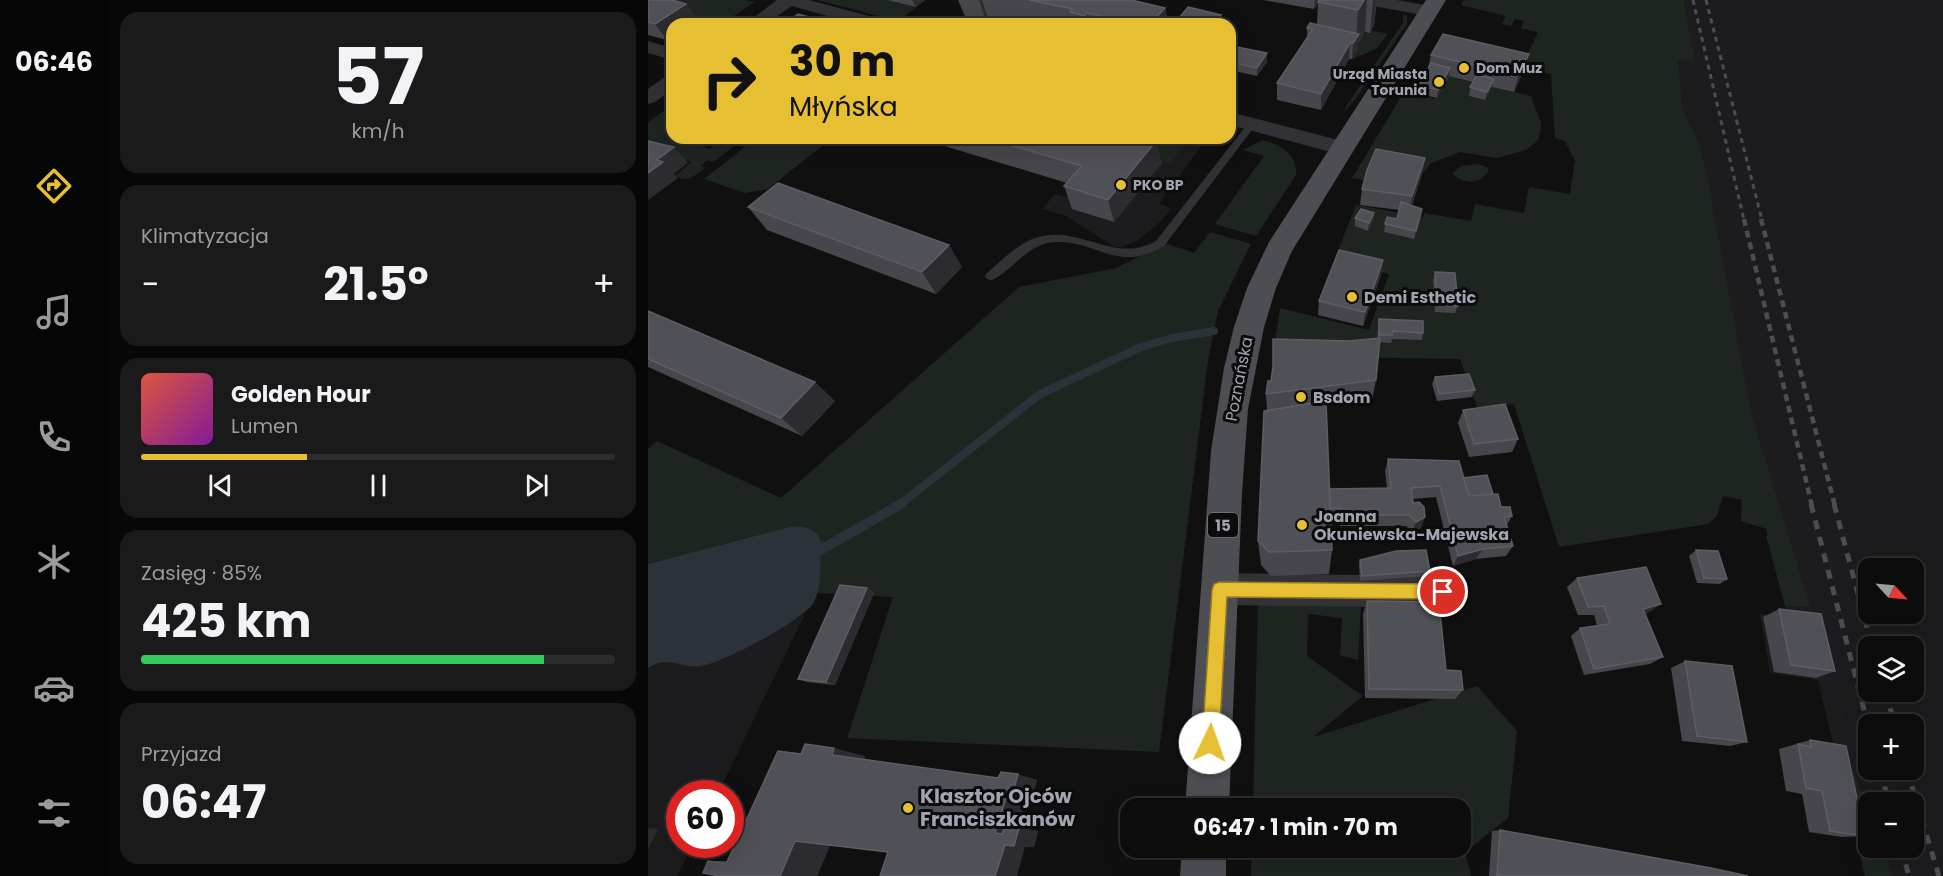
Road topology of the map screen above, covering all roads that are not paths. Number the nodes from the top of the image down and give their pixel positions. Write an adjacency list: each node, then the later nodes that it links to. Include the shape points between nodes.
1 (789, 0): 4 (street); 5 (street)
2 (1367, 0): 3 (street)
3 (1432, 5): 12 (main road, Poznańska / 15)
4 (763, 18)
5 (855, 18)
6 (648, 47): 7 (street)
7 (666, 52)
8 (666, 85): 9 (street)
9 (648, 98)
10 (1236, 120): 11 (street)
11 (1252, 124): 12 (street); 13 (lane, via 1162,242 1141,253 1125,254 1075,239 1053,238 1028,246)
12 (1342, 148): 14 (main road, Poznańska / 15, via 1275,259 1249,324 1227,454)
13 (992, 276)
14 (1219, 590): 15 (street); 16 (main road, Poznańska / 15)
15 (1443, 592)
16 (1208, 798)
17 (1204, 858): 18 (main road)
18 (1203, 876)

